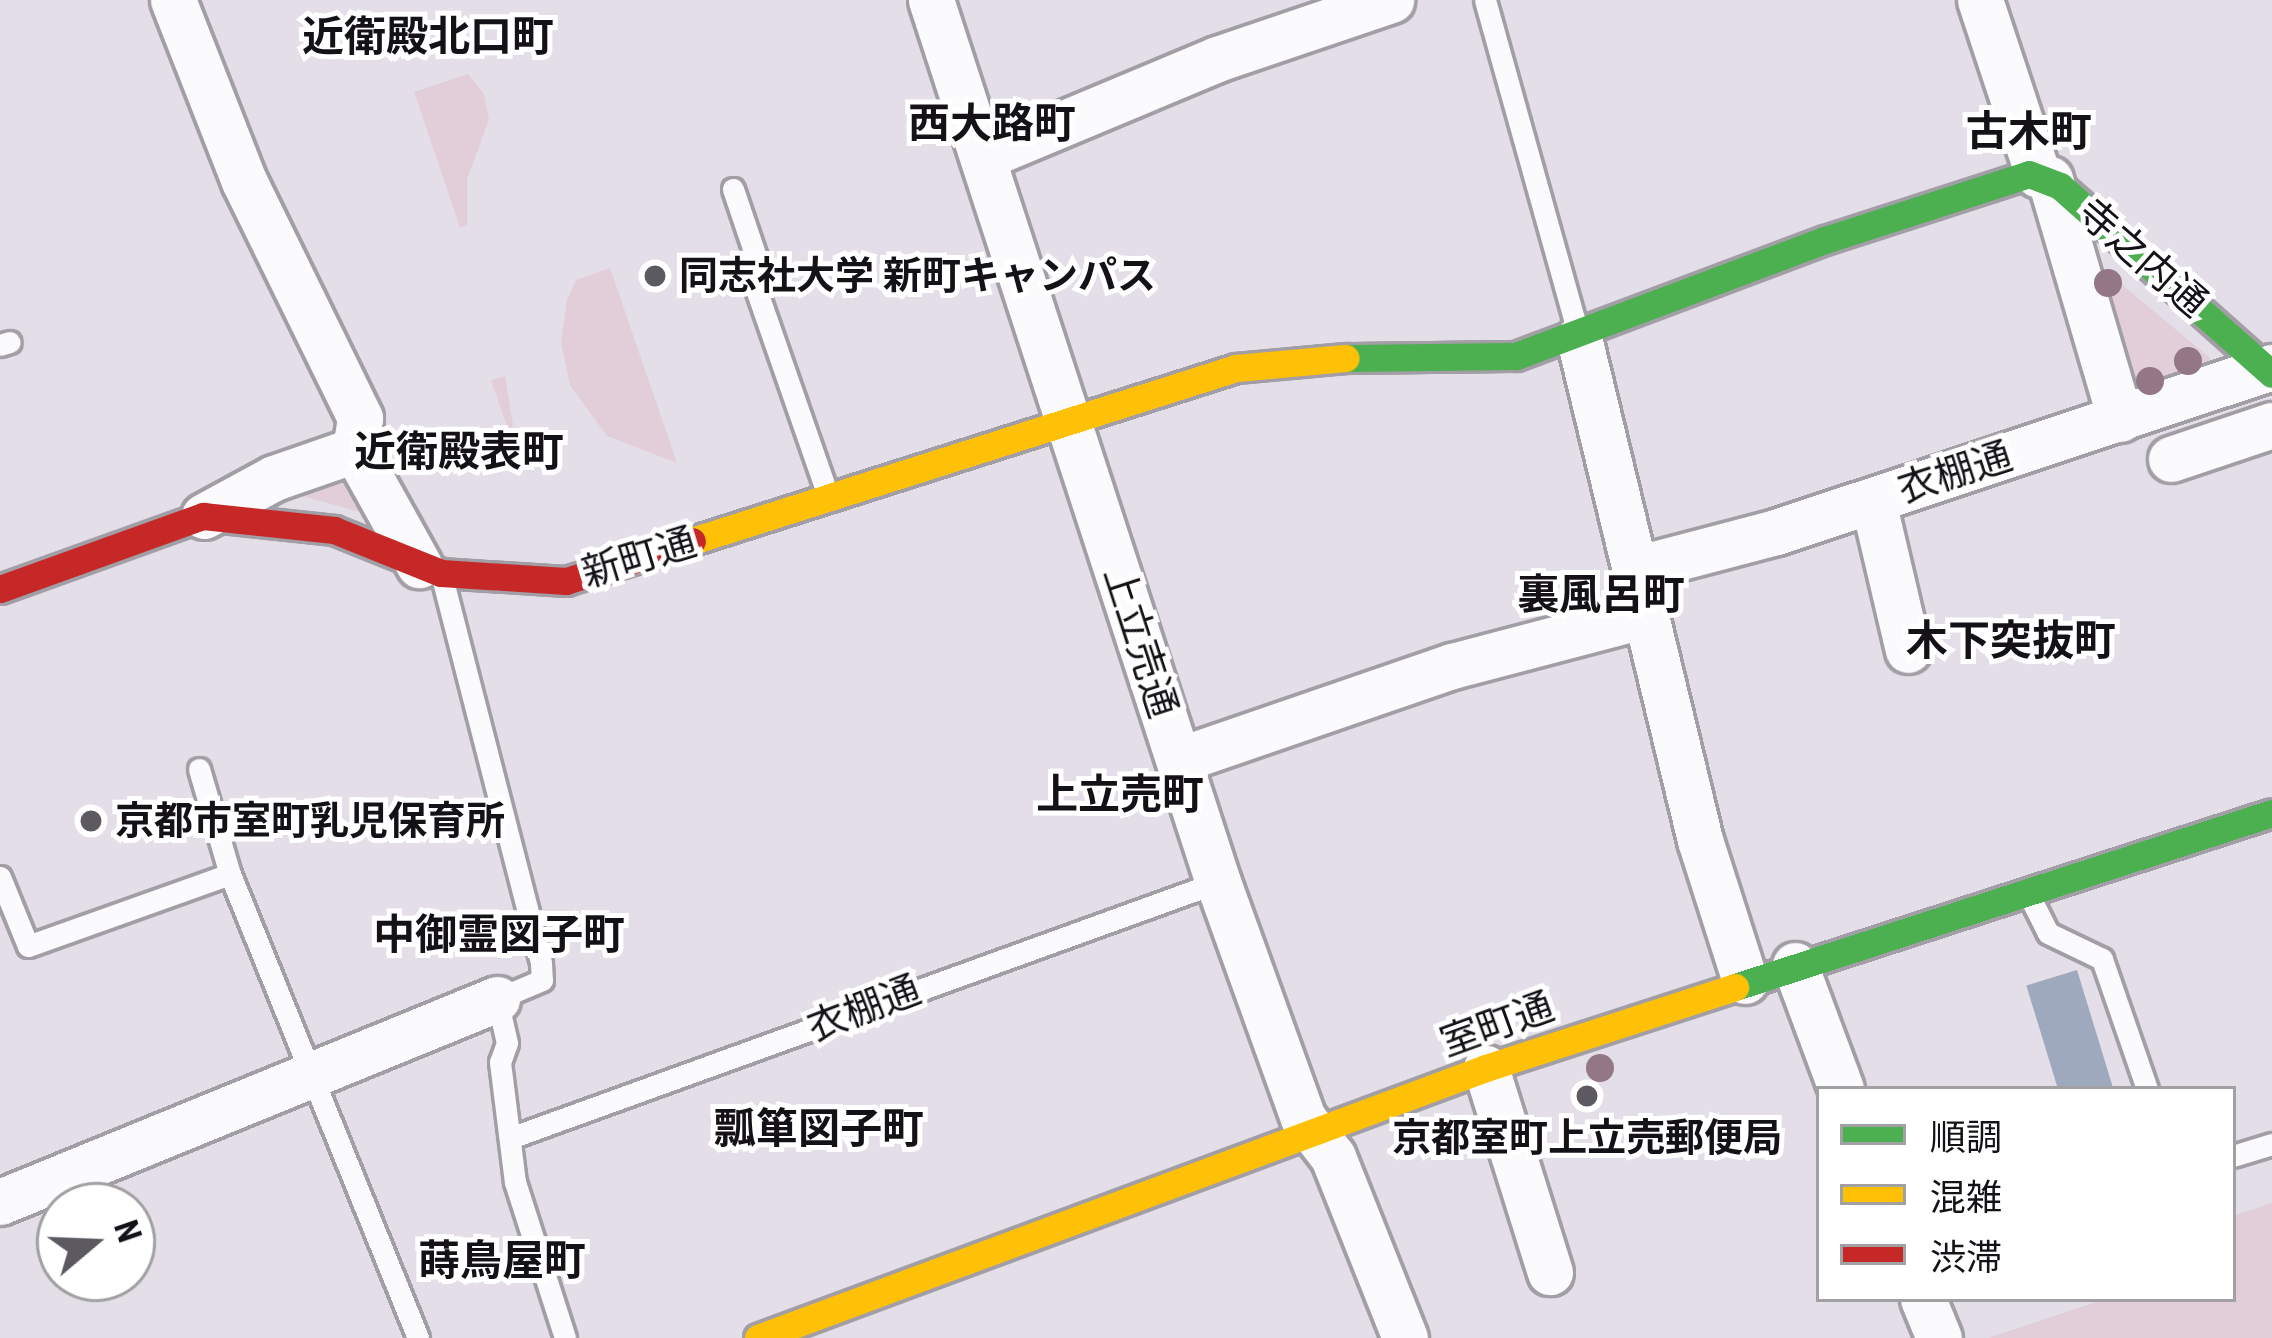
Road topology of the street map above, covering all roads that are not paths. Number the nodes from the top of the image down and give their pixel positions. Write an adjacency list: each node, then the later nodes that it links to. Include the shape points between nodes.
1 (172, 0): 14 (street, via 244,181 360,418)
2 (931, 0): 6 (street, 上立売通)
3 (1391, 0): 6 (street, via 1217,59)
4 (1485, 0): 9 (lane)
5 (1980, 0): 7 (street, 寺之内通)
6 (983, 157): 12 (street, 上立売通)
7 (2044, 177): 9 (street, 新町通, via 1825,240); 10 (street, 寺之内通); 11 (street)
8 (733, 189): 16 (lane, via 757,260 747,263)
9 (1579, 338): 12 (street, 新町通, via 1516,356 1450,362 1294,358 1236,368); 20 (street)
10 (2270, 370): 11 (street, 衣棚通)
11 (2120, 419): 17 (street, 衣棚通)
12 (1069, 424): 16 (street, 新町通); 24 (street, 上立売通)
13 (2272, 425): 15 (street)
14 (355, 450): 18 (street, 新町通, via 274,478); 19 (street)
15 (2171, 459)
16 (830, 499): 19 (street, 新町通, via 566,581)
17 (1873, 501): 20 (street, 衣棚通); 23 (street)
18 (203, 516): 19 (street, 新町通, via 302,521); 21 (street, 新町通)
19 (430, 569): 33 (lane, via 541,963 542,980)
20 (1635, 569): 22 (street)
21 (0, 589)
22 (1646, 615): 24 (street, via 1452,666); 32 (street, via 1700,840)
23 (1908, 650)
24 (1178, 760): 29 (street, 上立売通)
25 (199, 769): 27 (lane)
26 (2272, 814): 30 (street, 室町通)
27 (230, 874): 28 (lane, via 28,946); 34 (lane)
28 (0, 877)
29 (1218, 882): 38 (street, 上立売通); 39 (lane, 衣棚通)
30 (2029, 892): 31 (street, 室町通); 37 (lane, via 2042,928 2102,959)
31 (1795, 965): 32 (street, 室町通); 36 (street)
32 (1745, 981): 35 (street, 室町通)
33 (497, 999): 34 (street); 39 (lane)
34 (312, 1068): 42 (street); 45 (lane)
35 (1486, 1068): 38 (street, 室町通); 43 (street)
36 (1840, 1086)
37 (2146, 1086)
38 (1316, 1135): 47 (street, 室町通); 48 (street, 上立売通)
39 (510, 1138): 46 (lane, via 531,1246)
40 (2272, 1144): 41 (lane)
41 (2236, 1155)
42 (0, 1202)
43 (1550, 1272)
44 (1923, 1302): 49 (street)
45 (418, 1338)
46 (565, 1338)
47 (758, 1338)
48 (1405, 1338)
49 (1939, 1338)

